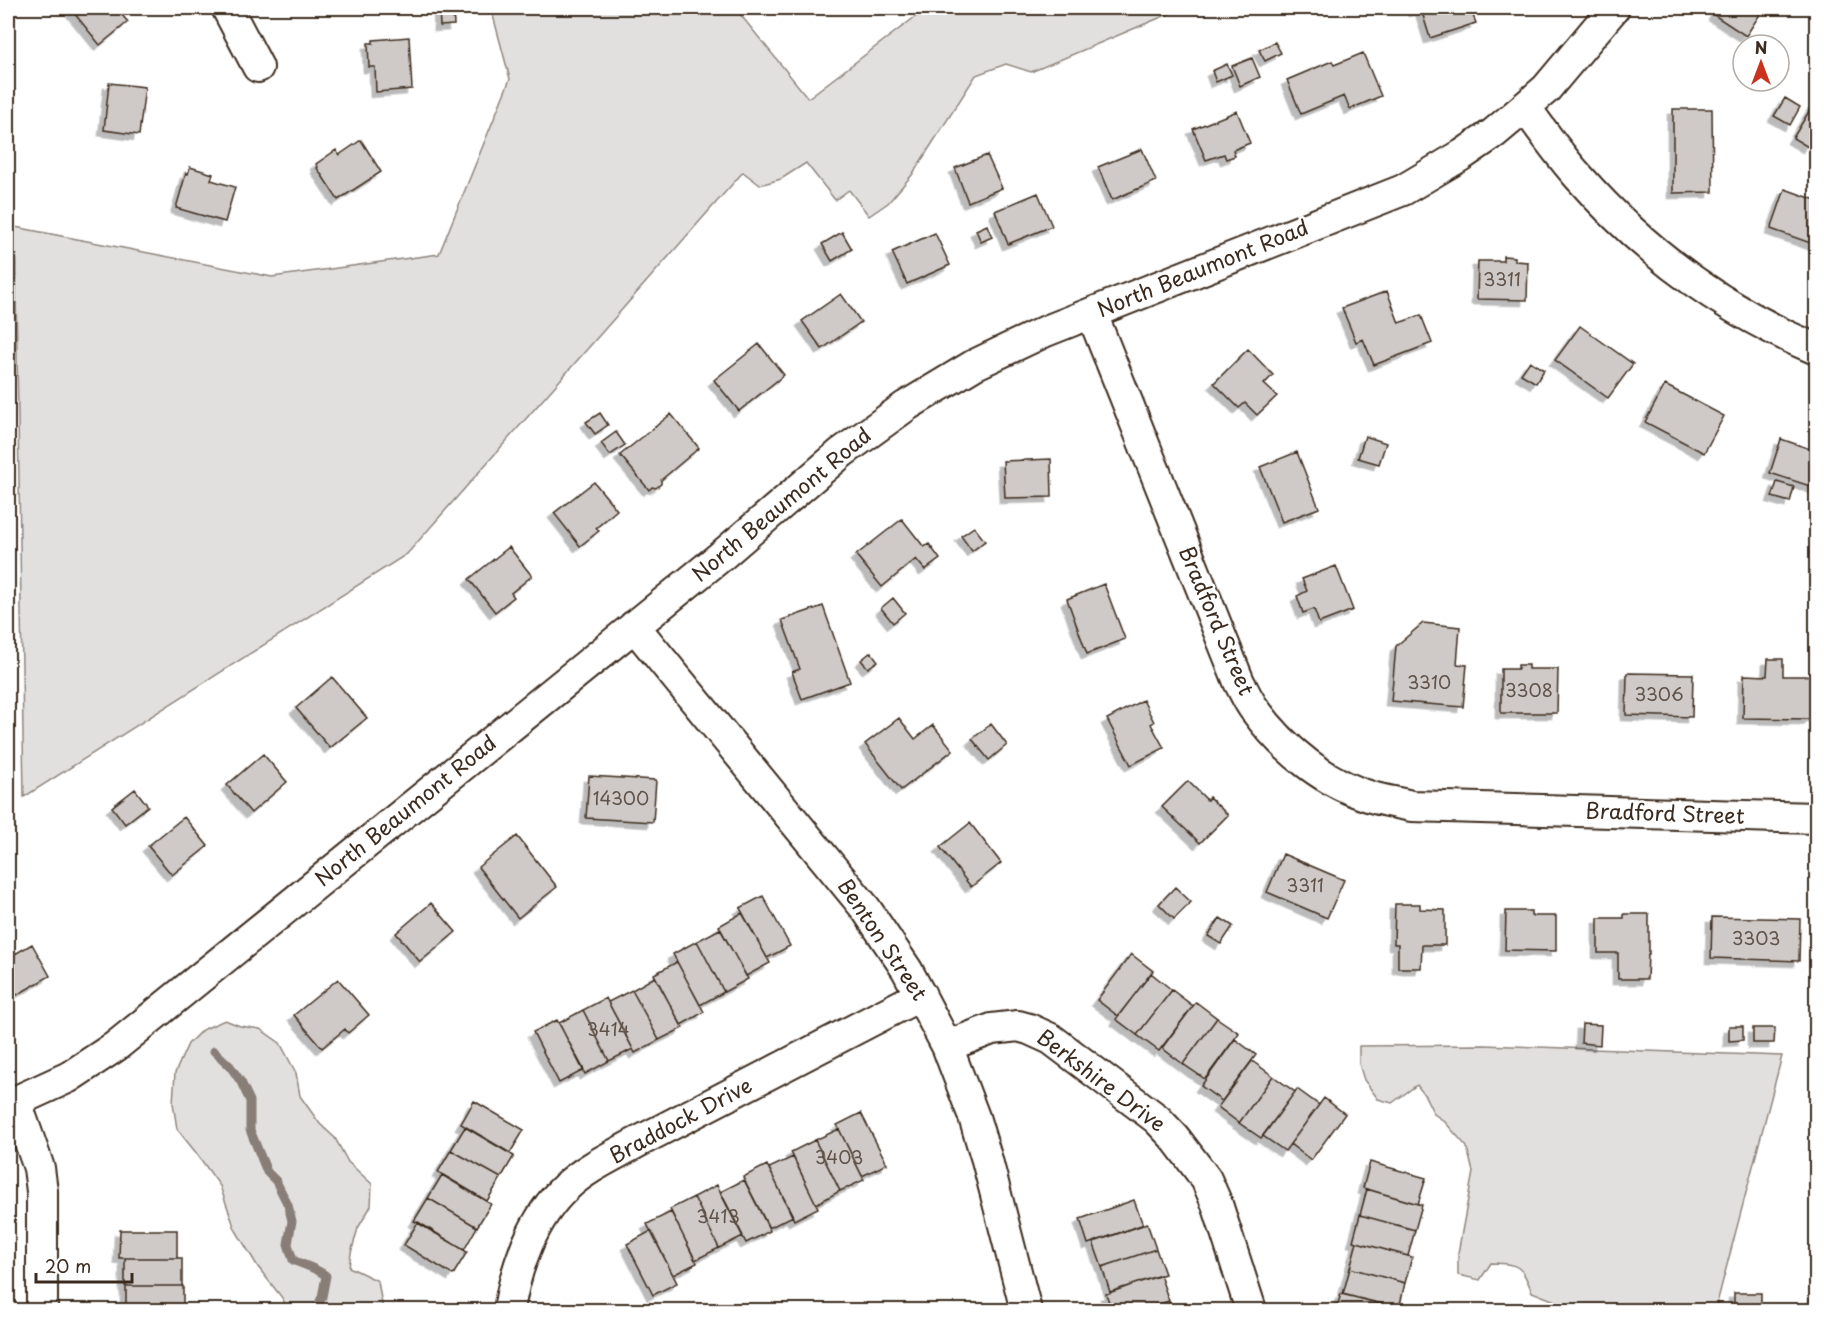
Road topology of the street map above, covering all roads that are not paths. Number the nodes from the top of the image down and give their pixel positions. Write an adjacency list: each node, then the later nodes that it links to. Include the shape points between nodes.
1 (227, 8): 3 (street)
2 (1614, 8): 4 (street, North Beaumont Road, via 1546,89)
3 (258, 67)
4 (1525, 107): 5 (street, North Beaumont Road, via 1494,133 1402,190); 6 (street, via 1577,176 1623,225 1675,270 1732,308)
5 (1092, 314): 7 (street, North Beaumont Road, via 974,365 906,406 841,453); 8 (street, Bradford Street, via 1239,682 1273,733 1307,764 1343,786 1411,806)
6 (1816, 349)
7 (634, 626): 9 (street, Benton Street, via 866,909); 11 (street, North Beaumont Road, via 116,1046 69,1077)
8 (1816, 818)
9 (921, 995): 10 (street, Benton Street); 13 (street, Braddock Drive, via 636,1143 566,1186 535,1228 519,1266)
10 (947, 1046): 14 (street, Benton Street, via 978,1128); 15 (street, Berkshire Drive, via 992,1029 1029,1029 1051,1039 1156,1119 1206,1179)
11 (12, 1104): 12 (street, via 39,1168)
12 (42, 1311)
13 (509, 1311)
14 (1026, 1311)
15 (1251, 1311)

